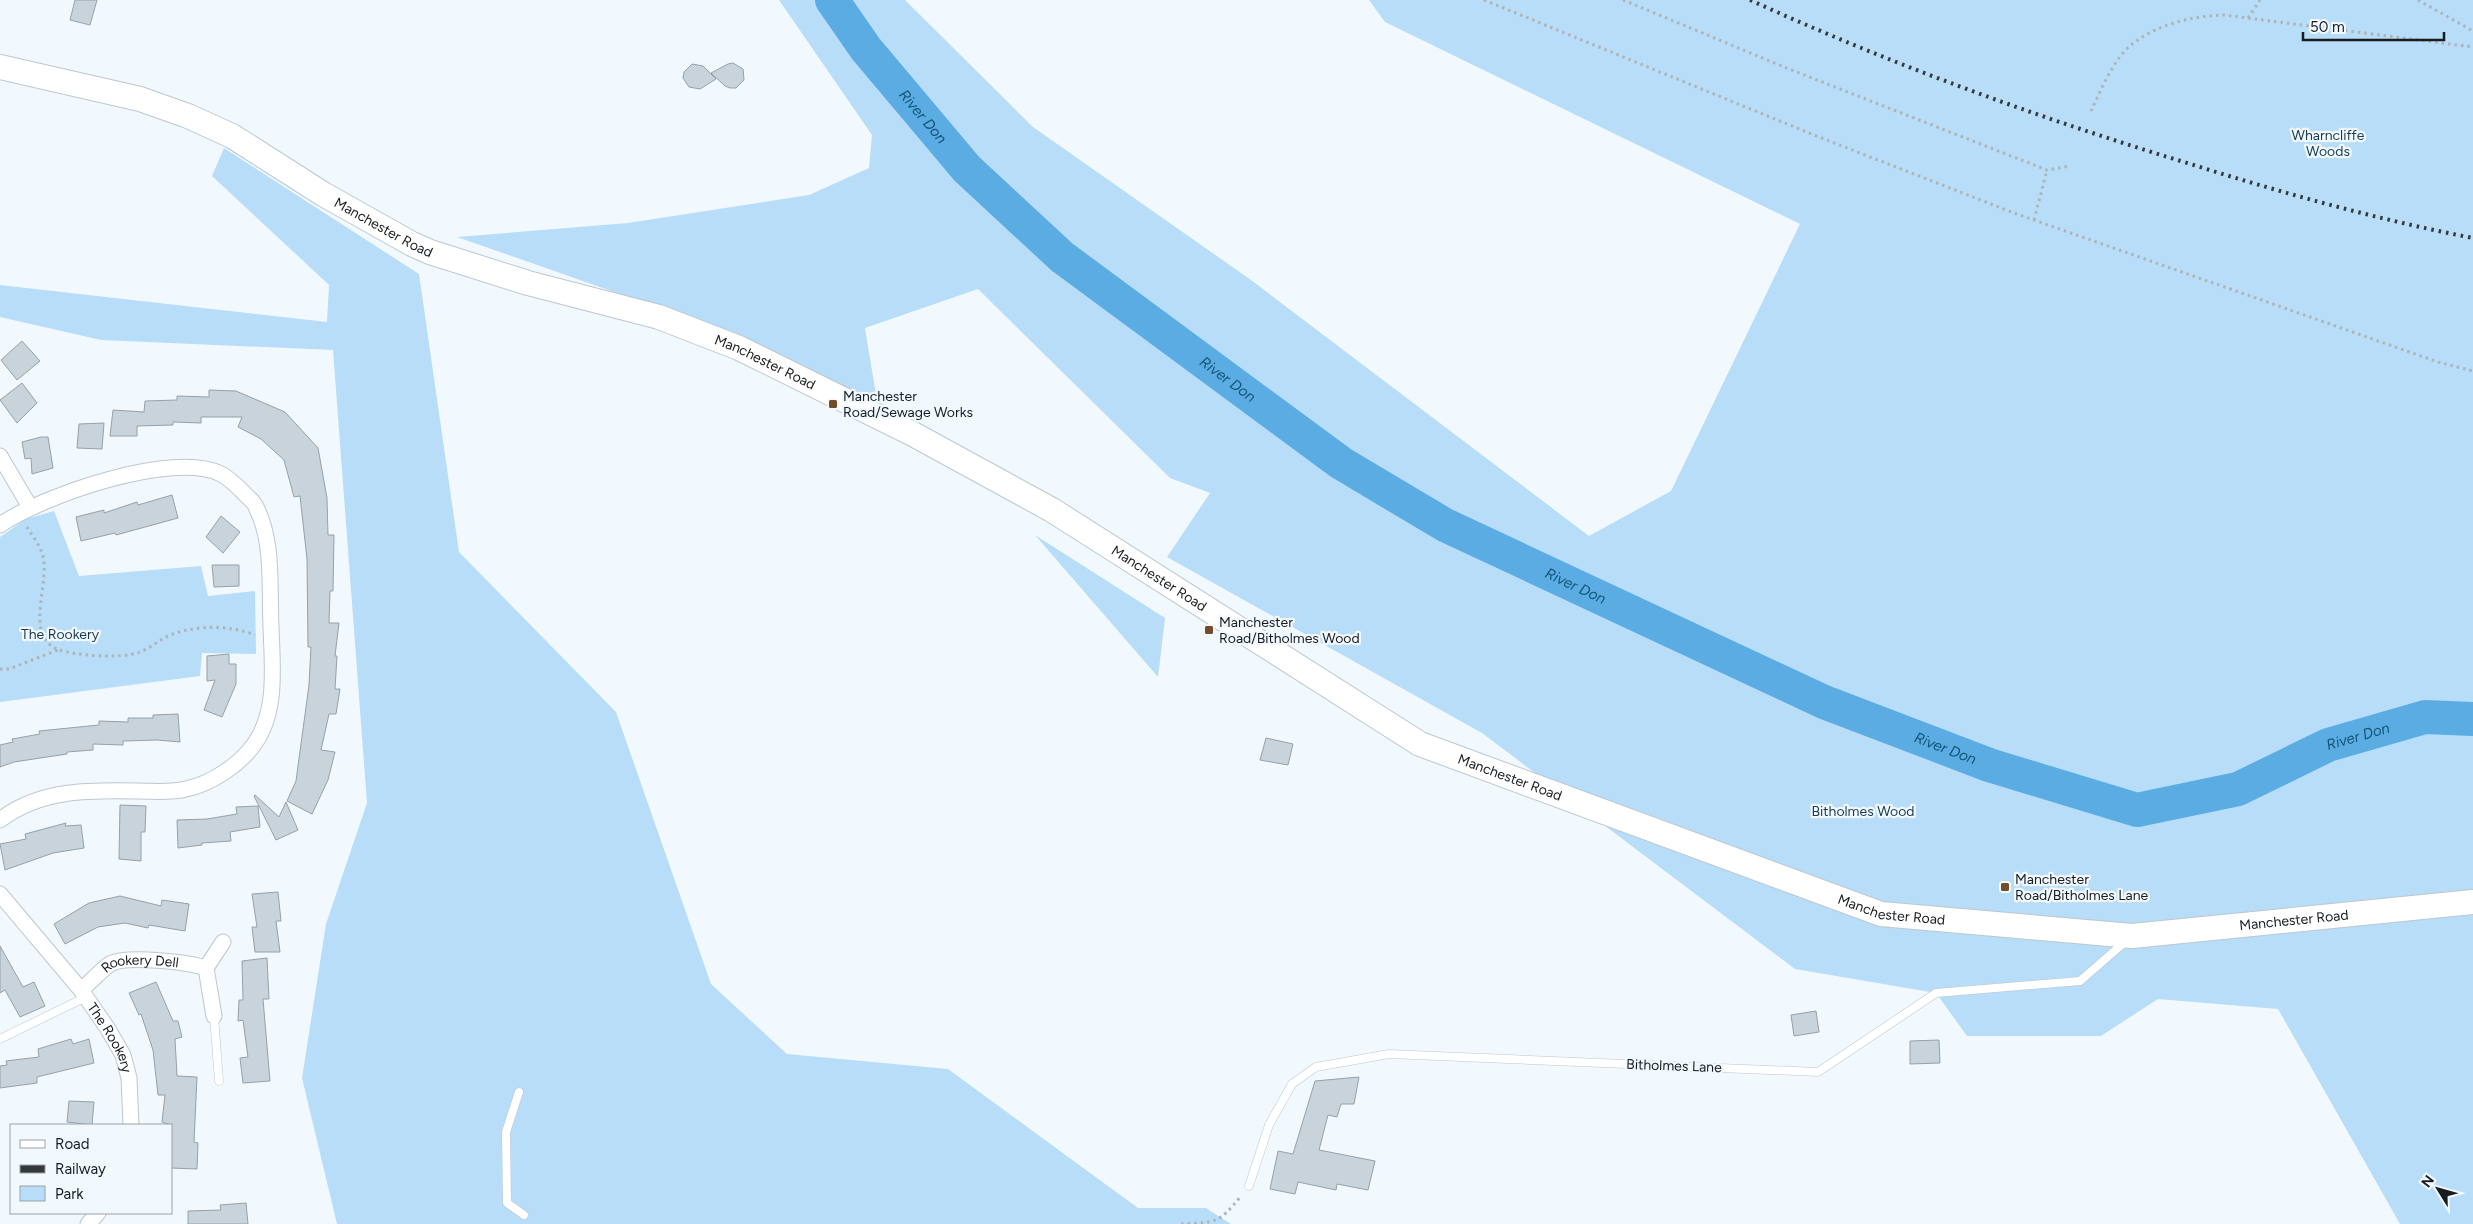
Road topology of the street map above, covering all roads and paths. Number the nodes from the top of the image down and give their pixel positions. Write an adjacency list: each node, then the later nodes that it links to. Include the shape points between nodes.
1 (1484, 0): 12 (path)
2 (1623, 0): 11 (path)
3 (2260, 0): 5 (path)
4 (2418, 0): 6 (path)
5 (2248, 18): 7 (path); 9 (path, via 2197,16 2156,30 2130,46 2106,78)
6 (2473, 31)
7 (2473, 47)
8 (0, 67): 24 (main road, Manchester Road, via 140,99 188,116 232,136 323,194 430,252 528,283 659,318 739,348 913,434 1052,510 1420,744 1881,914)
9 (2091, 110)
10 (2070, 166): 11 (path)
11 (2047, 170): 12 (path)
12 (2034, 220): 13 (path, via 2438,362)
13 (2473, 371)
14 (0, 456): 15 (street)
15 (30, 507): 17 (street); 21 (street, via 73,490 181,466 222,474 256,505 268,545 272,693 266,721 255,744 240,760 204,784 184,790 100,790 55,794 12,811)
16 (24, 522): 19 (path, via 42,554 40,628 46,640)
17 (0, 525)
18 (262, 638): 19 (path, via 232,628 201,628 172,634 141,652 125,656)
19 (59, 650): 20 (path, via 9,669)
20 (0, 669)
21 (0, 820)
22 (2473, 902): 24 (main road, Manchester Road)
23 (3, 903): 27 (street, The Rookery)
24 (2132, 936): 33 (lane, Bitholmes Lane, via 2080,980 1936,993 1818,1072 1389,1054 1316,1067 1292,1084 1274,1116)
25 (223, 942): 26 (street)
26 (206, 968): 27 (street, Rookery Dell, via 179,962 125,960 111,964); 28 (street)
27 (84, 993): 29 (lane); 32 (street, The Rookery, via 122,1056 129,1078)
28 (214, 1016): 30 (lane)
29 (0, 1039)
30 (219, 1081)
31 (519, 1092): 34 (lane, via 506,1132 507,1203)
32 (131, 1124)
33 (1249, 1186): 35 (path, via 1224,1217 1214,1223)
34 (524, 1215)
35 (1181, 1224)

